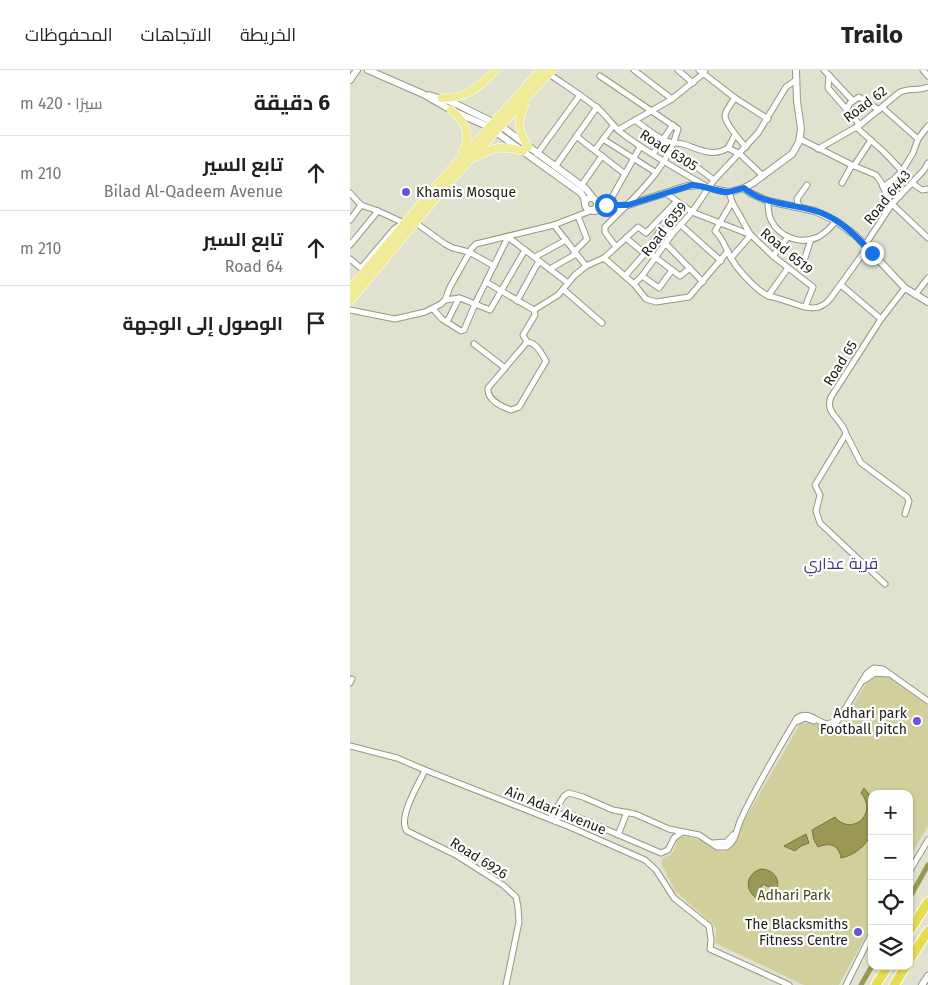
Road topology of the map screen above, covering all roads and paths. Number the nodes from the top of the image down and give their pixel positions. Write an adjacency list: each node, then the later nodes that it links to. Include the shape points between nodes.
1 (357, 70): 15 (street)
2 (368, 70): 19 (street)
3 (496, 70): 21 (main road, via 467,94)
4 (541, 70): 33 (main road)
5 (634, 70): 23 (street)
6 (678, 70): 17 (street)
7 (796, 70): 16 (street)
8 (824, 70): 13 (street)
9 (923, 70): 14 (street)
10 (703, 71): 17 (street); 24 (street)
11 (551, 72): 20 (street, Road 6305); 22 (main road)
12 (600, 76): 30 (street)
13 (828, 76): 25 (street); 29 (street, via 828,88)
14 (928, 76)
15 (350, 80)
16 (796, 80): 31 (street, Road 6359, via 786,87); 43 (street)
17 (693, 83): 23 (street)
18 (927, 89): 27 (street, Road 62, via 900,92)
19 (423, 94): 21 (street); 28 (street)
20 (580, 95): 26 (street, Road 6305); 53 (street)
21 (442, 98): 33 (street)
22 (527, 98): 38 (main road); 50 (main road, via 518,126)
23 (672, 98): 30 (street)
24 (735, 98): 31 (street); 39 (street, via 725,116)
25 (852, 101): 27 (street, via 859,97); 29 (street)
26 (597, 107): 37 (street, Road 6305); 40 (street)
27 (881, 109): 35 (street, Road 62); 45 (street)
28 (451, 110): 33 (street); 59 (main road, via 461,118 467,134 467,143)
29 (847, 110): 35 (street)
30 (651, 111): 32 (street); 34 (street)
31 (768, 119): 48 (street, Road 6359)
32 (635, 120): 37 (street); 42 (street)
33 (491, 124): 38 (street); 59 (main road)
34 (673, 125): 42 (street); 46 (street, via 678,129)
35 (858, 126): 44 (street); 51 (street, Road 62)
36 (928, 126): 45 (street)
37 (616, 128): 41 (street); 47 (street, Road 6305)
38 (499, 129): 50 (street); 58 (main road)
39 (735, 135): 48 (street); 49 (street)
40 (576, 136): 52 (street); 64 (street)
41 (603, 139): 52 (street); 57 (street)
42 (662, 139): 46 (street); 54 (street)
43 (800, 139): 51 (street); 68 (street, via 792,154)
44 (871, 140): 63 (street); 65 (street)
45 (918, 140): 65 (street)
46 (674, 144): 49 (street, via 681,143 702,152 718,154); 60 (street)
47 (640, 147): 54 (street, Road 6305); 57 (street)
48 (746, 147): 55 (street, Road 6359)
49 (728, 148): 55 (street)
50 (526, 149): 53 (street); 58 (main road, via 504,146); 91 (street, via 581,193)
51 (818, 149): 63 (street)
52 (594, 150): 56 (street)
53 (537, 154): 64 (street)
54 (653, 154): 60 (street, Road 6305)
55 (740, 154): 68 (street); 69 (street, Road 6359)
56 (602, 156): 67 (street); 73 (street)
57 (633, 158): 66 (street); 67 (street)
58 (469, 160): 99 (main road)
59 (457, 162): 98 (main road)
60 (665, 162): 66 (street); 75 (street, Road 6305)
61 (928, 163): 71 (street, Road 6443)
62 (694, 165): 69 (street)
63 (853, 166): 70 (street); 74 (street, via 872,172)
64 (554, 167): 73 (street)
65 (902, 171): 74 (street)
66 (656, 172): 89 (street)
67 (625, 174): 82 (street)
68 (763, 176): 76 (street)
69 (714, 180): 75 (street, Road 6359)
70 (842, 183)
71 (912, 183): 77 (street, via 922,190); 81 (street, Road 6443)
72 (807, 185): 90 (street, via 797,199)
73 (581, 186): 83 (street)
74 (886, 186): 81 (street); 87 (street, via 886,195)
75 (708, 188): 78 (street); 80 (street, via 687,186); 93 (street, Road 6359)
76 (744, 188): 78 (street); 84 (street)
77 (928, 189)
78 (729, 192): 86 (street)
79 (350, 193): 88 (street)
80 (667, 194): 85 (street, Road 6519); 89 (street)
81 (900, 196): 87 (street, Road 6443)
82 (611, 199)
83 (596, 200): 89 (street, via 611,206); 91 (street, via 597,207); 91 (street, via 588,199)
84 (768, 201): 90 (street); 106 (street, via 774,225)
85 (676, 202): 93 (street, Road 6519); 102 (street)
86 (732, 202): 97 (street); 105 (street)
87 (892, 204): 109 (street); 115 (street, Road 6443)
88 (361, 205): 92 (street); 95 (street)
89 (628, 205): 91 (street); 114 (street, via 605,227)
90 (799, 206): 96 (street)
91 (588, 208): 94 (street)
92 (378, 211): 98 (street); 113 (street)
93 (692, 212): 97 (street, Road 6519); 101 (street, Road 6359)
94 (578, 216): 100 (street); 120 (street, via 587,238)
95 (350, 220)
96 (836, 221): 111 (street); 115 (street)
97 (720, 222): 105 (street, Road 6519); 119 (street, via 715,231)
98 (404, 223): 133 (main road)
99 (416, 223): 116 (street, via 453,248); 151 (main road)
100 (554, 225): 107 (street); 110 (street)
101 (682, 226): 104 (street, Road 6359); 126 (street)
102 (654, 227): 103 (street); 108 (street, via 646,234 638,227)
103 (659, 232): 104 (street, via 664,229); 118 (street)
104 (673, 233): 112 (street, Road 6359)
105 (751, 235): 122 (street, Road 6519); 124 (street)
106 (788, 237): 111 (street); 122 (street)
107 (508, 238): 116 (street, via 479,243); 117 (street); 129 (street)
108 (626, 238): 114 (street); 118 (street)
109 (928, 238)
110 (566, 240): 120 (street); 125 (street)
111 (812, 240): 127 (street)
112 (666, 244): 121 (street, Road 6359); 131 (street)
113 (350, 245)
114 (616, 246): 123 (street)
115 (866, 247): 143 (street, Road 6443); 144 (street)
116 (471, 250): 129 (street); 150 (street)
117 (525, 250): 125 (street); 146 (street)
118 (645, 252): 121 (street); 136 (street)
119 (728, 252): 124 (street); 126 (street)
120 (575, 253): 130 (street); 134 (street)
121 (656, 256): 135 (street); 137 (street, Road 6359)
122 (773, 256): 132 (street, Road 6519)
123 (604, 258): 130 (street); 136 (street)
124 (731, 258): 148 (street, via 761,292)
125 (537, 259): 134 (street); 152 (street)
126 (721, 261): 140 (street)
127 (804, 261)
128 (351, 262): 133 (street)
129 (494, 266): 139 (street)
130 (586, 266): 141 (street)
131 (690, 268): 135 (street, via 680,276); 140 (street)
132 (788, 268): 148 (street); 155 (street, Road 6519, via 813,287)
133 (363, 269): 151 (main road)
134 (550, 269): 141 (street)
135 (672, 270): 137 (street, via 658,288)
136 (625, 276): 142 (street)
137 (642, 276): 142 (street, Road 6359)
138 (928, 278): 147 (street)
139 (486, 282): 146 (street); 154 (street)
140 (703, 282): 142 (street, via 689,297 656,302 646,299)
141 (568, 283): 145 (street)
142 (634, 284)
143 (841, 285): 155 (street, Road 6443, via 825,305); 159 (street)
144 (905, 288): 147 (street); 159 (street, Road 65)
145 (564, 290): 158 (street); 161 (street)
146 (502, 292): 152 (street); 154 (street, via 490,310)
147 (915, 295): 153 (street)
148 (771, 296): 155 (street)
149 (459, 298): 150 (street); 154 (street); 160 (street)
150 (445, 300): 156 (street)
151 (355, 301): 156 (street, via 395,318); 157 (street)
152 (517, 301): 158 (street)
153 (928, 302)
154 (475, 304): 160 (street, via 463,331)
155 (806, 307)
156 (433, 309): 160 (street)
157 (350, 310)
158 (534, 310): 162 (street, via 535,315 523,335)
159 (881, 319): 165 (street, Road 65, via 828,402)
160 (447, 322)
161 (602, 324)
162 (527, 342): 164 (street); 164 (street, via 538,348 546,361 519,407 514,410 497,403 488,393 488,388)
163 (474, 344): 164 (street)
164 (505, 368)
165 (846, 434): 166 (street, via 861,463 907,497); 167 (street, via 815,485 820,495 816,511 820,523)
166 (905, 514)
167 (885, 584)
168 (928, 701): 174 (street, via 883,669 874,668 867,673 840,717 830,724 817,722 810,716 797,718 747,806 736,832 727,842 712,843)
169 (350, 746): 170 (street, Ain Adari Avenue, via 397,758)
170 (425, 770): 172 (street, Ain Adari Avenue); 187 (street, Road 6926, via 404,815 404,827 503,885 518,902 519,922)
171 (627, 812): 172 (street, via 569,794 564,796); 173 (street); 175 (street)
172 (552, 820): 175 (street, via 562,814 570,814); 188 (street, Ain Adari Avenue, via 648,863 674,898 709,926 711,950)
173 (668, 829): 174 (street); 176 (street)
174 (686, 831): 176 (street)
175 (618, 835): 176 (street, via 661,853 668,850)
176 (674, 838)
177 (928, 840): 178 (street)
178 (913, 865)
179 (928, 902): 180 (highway)
180 (913, 926)
181 (928, 931): 183 (highway)
182 (868, 941): 189 (street)
183 (913, 955)
184 (885, 970): 190 (highway)
185 (903, 970): 191 (highway)
186 (928, 976): 192 (street)
187 (506, 985)
188 (789, 985)
189 (846, 985)
190 (876, 985)
191 (894, 985)
192 (922, 985)

